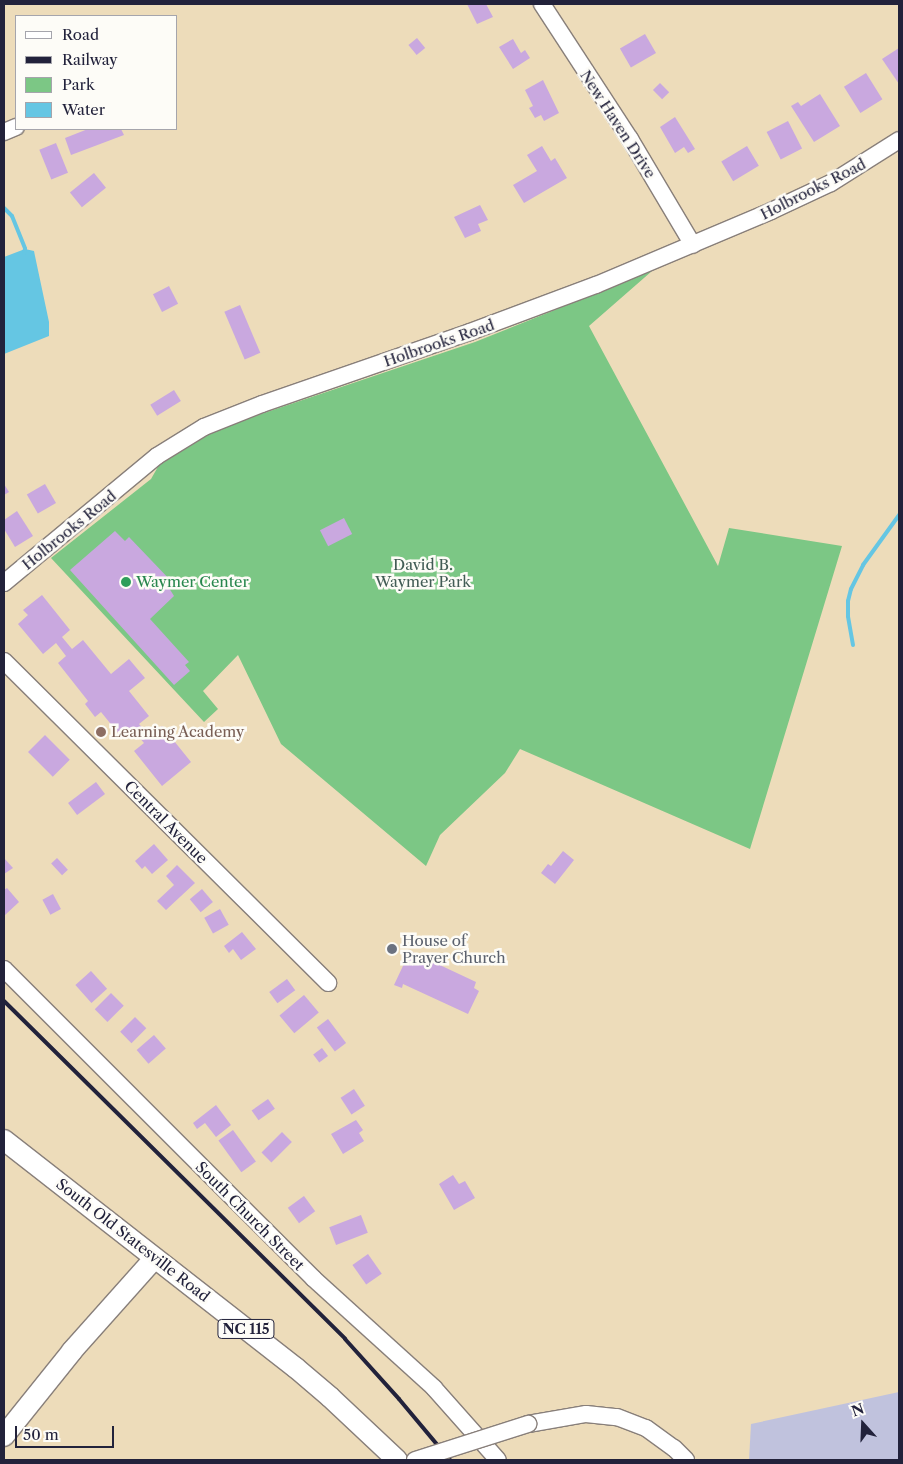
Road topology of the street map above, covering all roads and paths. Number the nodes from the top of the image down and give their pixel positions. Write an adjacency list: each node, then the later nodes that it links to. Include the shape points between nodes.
1 (542, 4): 3 (street, New Haven Drive, via 630,139)
2 (899, 140): 3 (street, Holbrooks Road, via 831,183)
3 (693, 245): 4 (street, Holbrooks Road, via 534,310 204,427 157,456)
4 (4, 583)
5 (4, 661): 7 (street, Central Avenue)
6 (4, 969): 13 (street, South Church Street, via 314,1279 434,1388)
7 (328, 983)
8 (4, 1140): 9 (main road, South Old Statesville Road / NC 115)
9 (154, 1259): 10 (main road, via 72,1351); 11 (main road, South Old Statesville Road / NC 115, via 310,1380)
10 (4, 1436)
11 (397, 1460)
12 (416, 1460): 14 (street, bridge, via 528,1424 586,1414 617,1417 646,1428)
13 (498, 1460)
14 (686, 1460)

